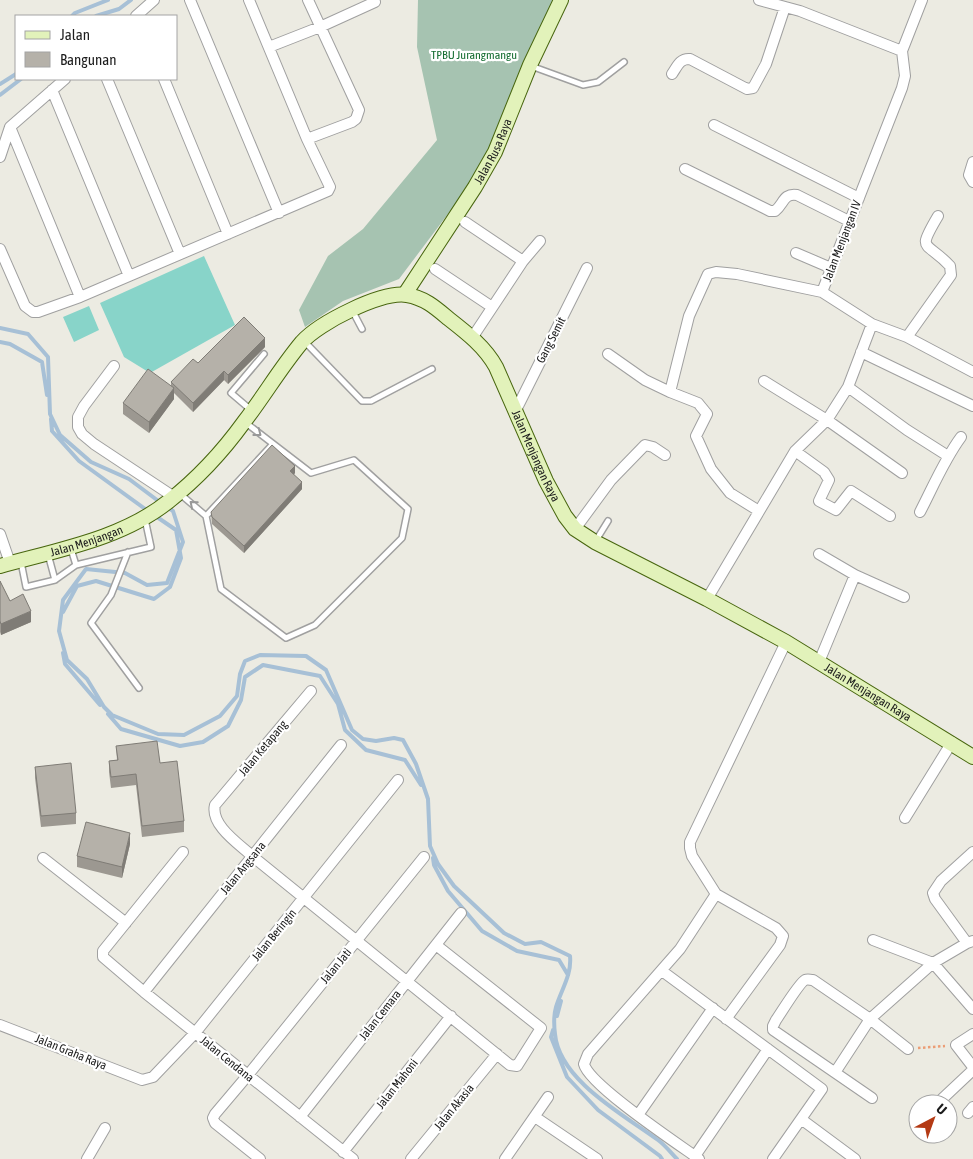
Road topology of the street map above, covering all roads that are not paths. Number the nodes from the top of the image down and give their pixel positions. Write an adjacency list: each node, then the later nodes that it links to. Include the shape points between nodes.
1 (154, 0): 10 (street)
2 (190, 0): 29 (street)
3 (249, 0): 12 (street)
4 (308, 0): 11 (street)
5 (562, 0): 15 (main road, Jalan Rusa Raya)
6 (759, 0): 9 (street)
7 (922, 0): 13 (street, Jalan Menjangan IV)
8 (375, 2): 11 (street)
9 (784, 7): 13 (street); 16 (street, via 766,64 753,88 747,89 685,58)
10 (138, 15)
11 (320, 27): 12 (street); 23 (street, via 359,110 352,122)
12 (269, 47): 23 (street)
13 (902, 51): 28 (street, Jalan Menjangan IV, via 905,76 902,88)
14 (624, 62): 15 (lane, via 598,82 583,85)
15 (530, 65): 44 (main road, Jalan Rusa Raya, via 495,152)
16 (672, 74)
17 (64, 80): 20 (street)
18 (107, 80): 37 (street)
19 (164, 80): 33 (street)
20 (52, 90): 22 (street); 42 (street)
21 (714, 126): 28 (street)
22 (10, 127): 24 (street); 45 (street)
23 (307, 139): 29 (street, via 329,189)
24 (0, 157)
25 (973, 162): 27 (street, via 969,174)
26 (685, 168): 31 (street, via 770,211 779,208 785,197 797,194)
27 (973, 182)
28 (859, 198): 31 (street, Jalan Menjangan IV)
29 (279, 213): 33 (street)
30 (938, 216): 50 (street, via 925,243 950,266 951,275)
31 (849, 221): 40 (street, Jalan Menjangan IV)
32 (465, 222): 38 (street)
33 (228, 234): 37 (street)
34 (540, 241): 38 (street)
35 (0, 249): 45 (street, via 25,306 30,310 38,312)
36 (796, 253): 40 (street)
37 (180, 254): 42 (street)
38 (523, 261): 46 (street)
39 (587, 268): 63 (street, Gang Semit)
40 (831, 268): 43 (street, Jalan Menjangan IV)
41 (435, 269): 46 (street)
42 (129, 276): 45 (street)
43 (822, 292): 48 (street, Jalan Menjangan IV); 61 (street, via 737,274 708,274 688,316)
44 (406, 294): 47 (main road, Jalan Menjangan Raya, via 385,296); 51 (main road, Jalan Menjangan Raya, via 430,303)
45 (80, 297)
46 (492, 307): 51 (street)
47 (352, 310): 49 (lane); 52 (main road, Jalan Menjangan Raya, via 339,315)
48 (872, 324): 50 (street, Jalan Menjangan IV); 53 (street)
49 (362, 329)
50 (907, 337): 58 (street, Jalan Menjangan IV)
51 (472, 338): 63 (main road, Jalan Menjangan Raya, via 496,367)
52 (303, 340): 57 (lane, via 362,401 371,401); 64 (main road, Jalan Menjangan Raya)
53 (861, 352): 60 (street); 62 (street)
54 (264, 354): 64 (lane, via 231,393)
55 (608, 354): 61 (street, via 645,380)
56 (114, 366): 72 (street, via 84,406 78,417 78,427 94,444)
57 (432, 369)
58 (973, 372)
59 (764, 381): 65 (street)
60 (848, 387): 65 (street); 70 (street)
61 (670, 392): 73 (street, via 698,403 707,414 696,436 711,470 730,493)
62 (973, 406)
63 (515, 412): 79 (main road, Jalan Menjangan Raya, via 546,481)
64 (248, 416): 67 (lane, one-way to 67); 72 (main road, Jalan Menjangan Raya, via 218,455)
65 (827, 420): 68 (street); 71 (street)
66 (961, 437): 70 (street)
67 (272, 444): 75 (lane); 75 (lane, via 310,473 354,460 408,509 402,538 315,625 286,638 221,589)
68 (795, 451): 73 (street); 76 (street, via 824,472 829,480 819,501 836,510 851,491)
69 (665, 455): 79 (street, via 645,445 611,480)
70 (948, 456): 74 (street)
71 (902, 473)
72 (173, 497): 75 (lane, one-way to 72); 77 (main road, Jalan Menjangan)
73 (759, 511): 91 (street)
74 (920, 512)
75 (206, 516)
76 (890, 516)
77 (148, 517): 82 (main road, Jalan Menjangan, via 124,529); 83 (lane, via 152,547)
78 (608, 521): 81 (lane)
79 (574, 529): 81 (main road, Jalan Menjangan Raya)
80 (0, 534): 86 (street)
81 (595, 542): 91 (main road, Jalan Menjangan Raya)
82 (70, 546): 84 (main road, Jalan Menjangan); 87 (lane)
83 (128, 552): 87 (lane); 94 (lane, via 111,595 91,623)
84 (47, 553): 86 (main road, Jalan Menjangan); 89 (lane)
85 (819, 554): 88 (street)
86 (10, 563): 89 (lane, via 26,587)
87 (76, 566): 89 (lane)
88 (856, 575): 90 (street); 93 (street)
89 (55, 580)
90 (904, 597)
91 (707, 599): 92 (main road, Jalan Menjangan Raya)
92 (786, 642): 93 (main road, Jalan Menjangan Raya); 106 (street, via 690,842 692,856)
93 (818, 662): 96 (main road, Jalan Menjangan Raya)
94 (139, 688)
95 (311, 691): 103 (street, Jalan Ketapang, via 215,805 214,816 218,823)
96 (952, 742): 98 (main road, Jalan Menjangan Raya); 100 (street)
97 (341, 744): 103 (street, Jalan Angsana)
98 (973, 756)
99 (398, 780): 107 (street, Jalan Beringin)
100 (905, 818)
101 (183, 852): 109 (street)
102 (973, 852): 112 (street, via 941,881 933,893)
103 (252, 856): 107 (street); 117 (street, Jalan Angsana)
104 (424, 857): 111 (street, Jalan Jati)
105 (43, 858): 109 (street)
106 (716, 894): 115 (street, via 686,942); 121 (street, via 776,928 783,936 780,945)
107 (304, 898): 111 (street); 124 (street, Jalan Beringin)
108 (462, 913): 113 (street, Jalan Cemara)
109 (126, 923): 117 (street, Jalan Cendana, via 104,951 103,957)
110 (873, 940): 114 (street)
111 (357, 941): 116 (street); 131 (street, Jalan Jati)
112 (970, 942): 114 (street)
113 (436, 945): 116 (street, Jalan Cemara); 128 (street, via 541,1028 518,1066 510,1065)
114 (933, 963): 119 (street); 122 (street)
115 (662, 971): 118 (street); 136 (street, via 588,1054 584,1064 589,1074)
116 (407, 981): 120 (street); 137 (street, Jalan Cemara)
117 (144, 992): 124 (street, Jalan Cendana)
118 (712, 1008): 121 (street); 136 (street)
119 (973, 1009)
120 (450, 1016): 128 (street); 141 (street, Jalan Mahoni)
121 (726, 1019): 126 (street)
122 (870, 1020): 127 (street); 130 (street); 130 (street, via 808,979 799,986 776,1020 773,1030)
123 (0, 1025): 132 (street, Jalan Graha Raya)
124 (195, 1033): 131 (street, Jalan Cendana); 132 (street, Jalan Beringin, via 153,1077)
125 (973, 1034): 129 (street, via 956,1045)
126 (768, 1049): 139 (street, via 822,1089); 142 (street)
127 (908, 1049)
128 (497, 1054): 146 (street, Jalan Akasia)
129 (973, 1069): 133 (street)
130 (836, 1071): 135 (street)
131 (248, 1075): 137 (street, Jalan Cendana); 144 (street, Jalan Jati, via 213,1118)
132 (142, 1080)
133 (947, 1094)
134 (548, 1097): 138 (street)
135 (872, 1098)
136 (638, 1115): 142 (street)
137 (300, 1117): 141 (street, Jalan Cendana)
138 (535, 1117): 147 (street); 148 (street)
139 (801, 1119): 149 (street); 150 (street)
140 (105, 1128): 143 (street)
141 (344, 1152): 145 (street, Jalan Cendana)
142 (697, 1157)
143 (87, 1159)
144 (260, 1159)
145 (353, 1159)
146 (411, 1159)
147 (505, 1159)
148 (596, 1159)
149 (773, 1159)
150 (855, 1159)

